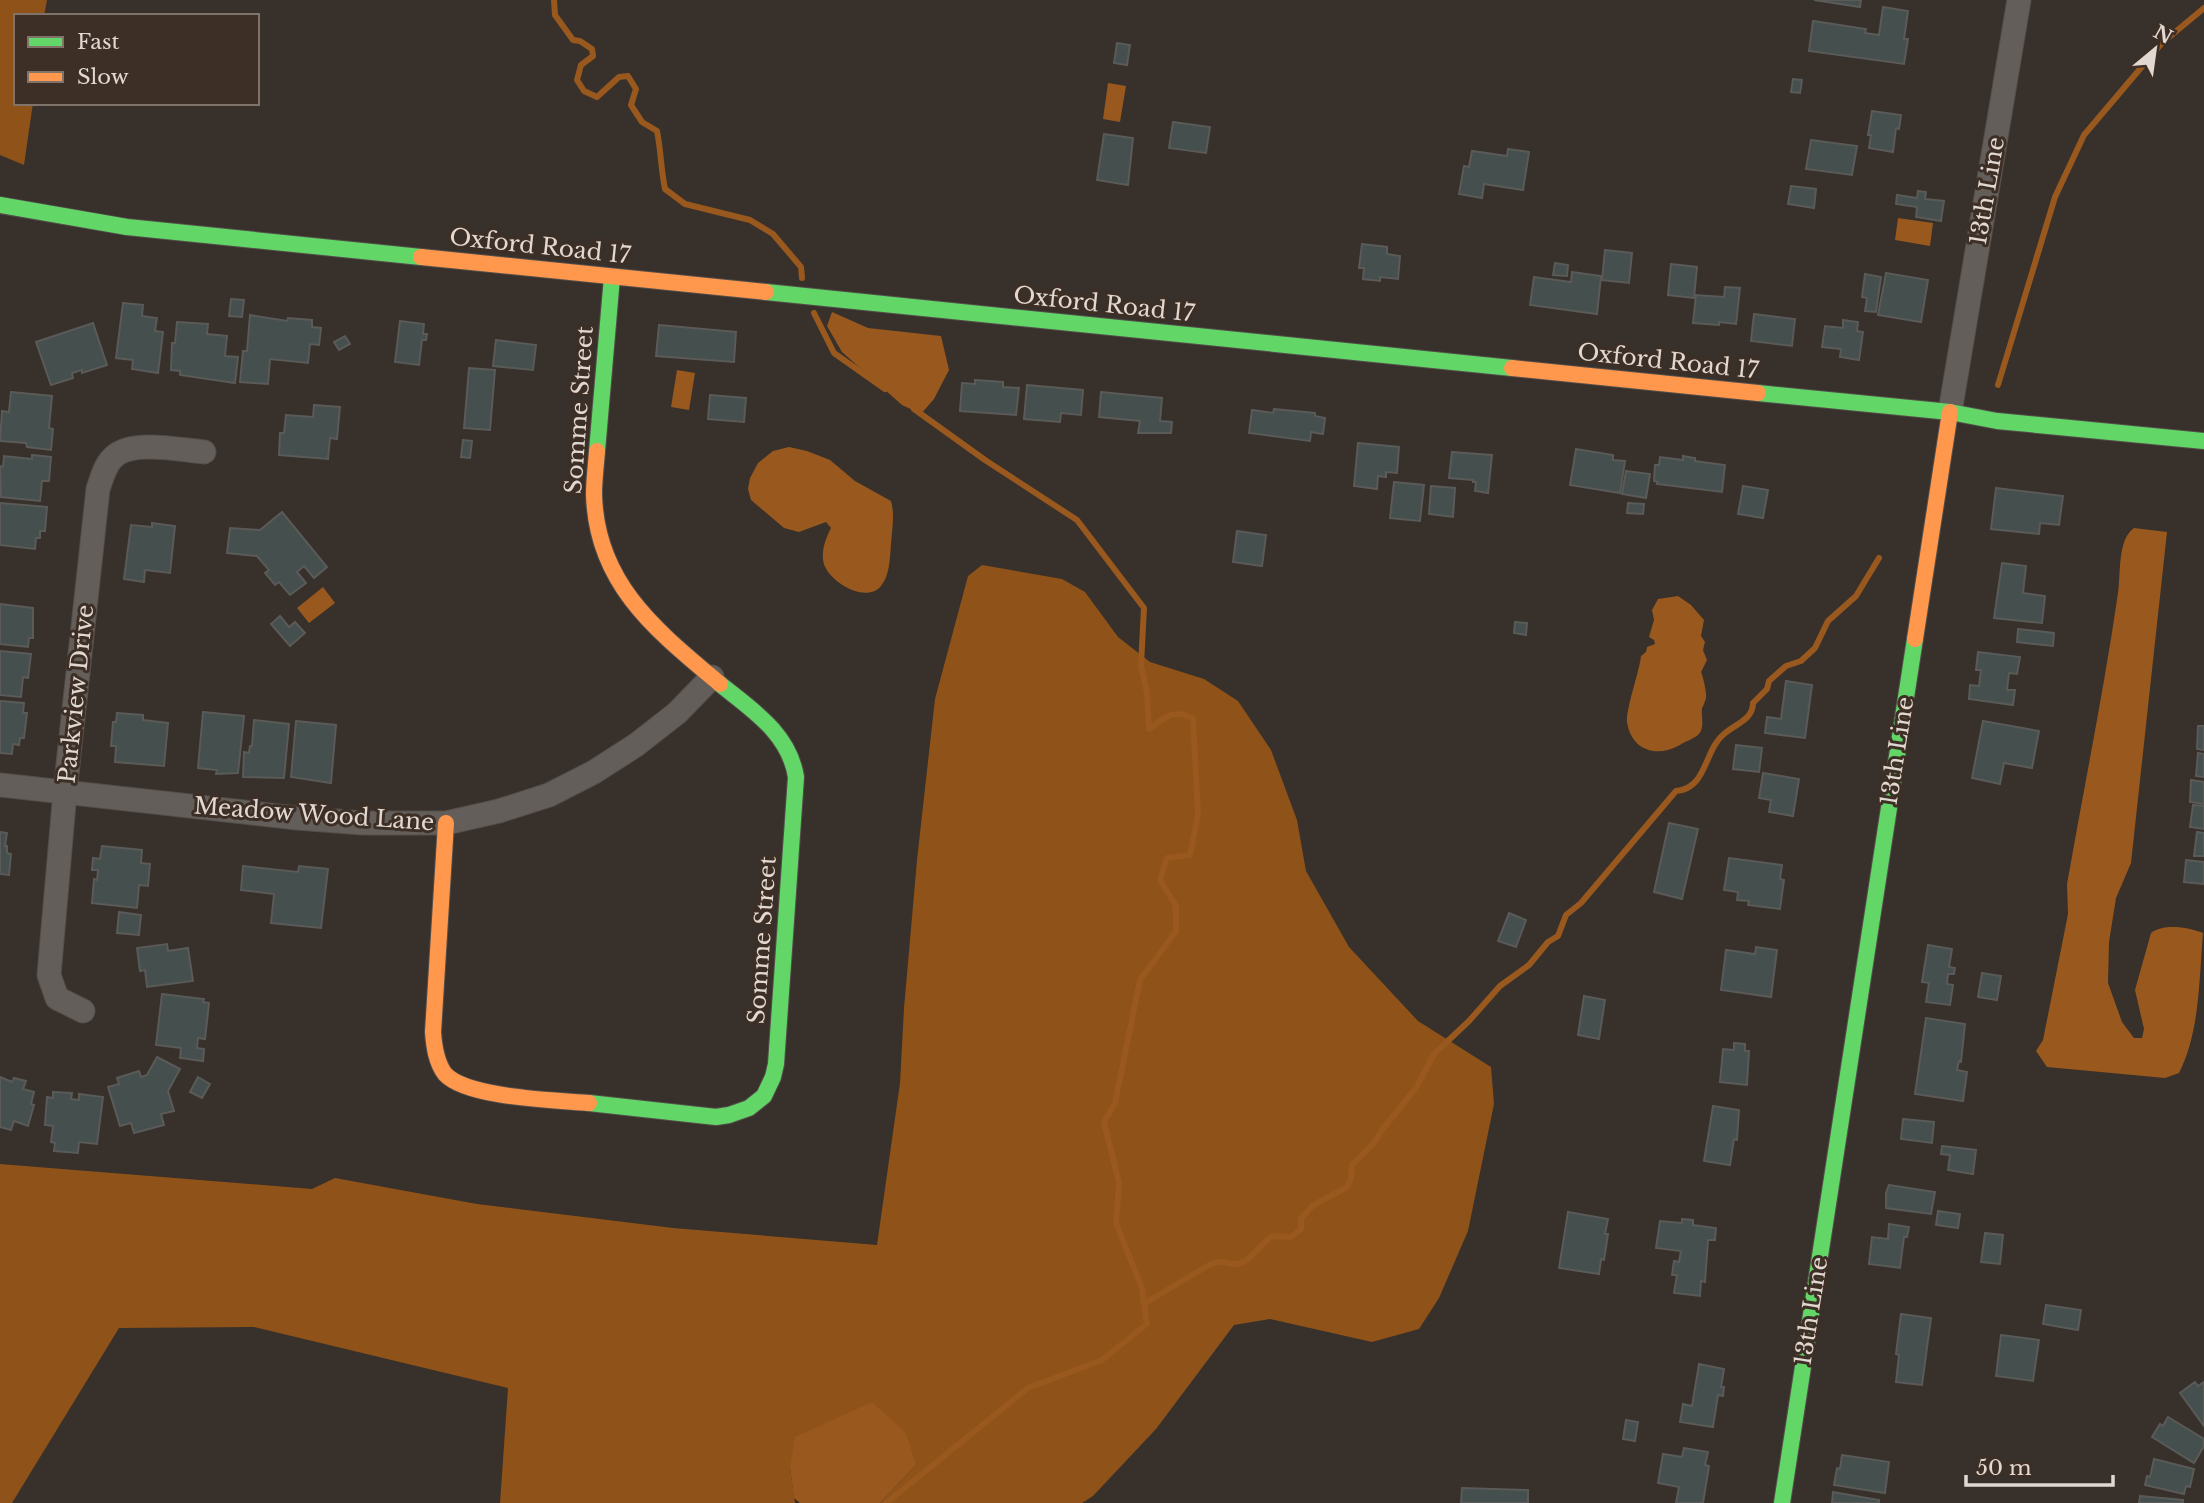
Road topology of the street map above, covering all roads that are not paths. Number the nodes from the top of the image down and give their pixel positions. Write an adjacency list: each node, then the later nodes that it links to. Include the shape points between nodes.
1 (2019, 0): 4 (street, 13th Line)
2 (0, 205): 3 (main road, Oxford Road 17, via 127,227)
3 (612, 277): 4 (main road, Oxford Road 17); 7 (main road, Somme Street, via 594,492 599,538 617,581 638,608)
4 (1950, 412): 5 (main road, Oxford Road 17, via 1997,421); 12 (main road, 13th Line)
5 (2204, 441)
6 (204, 452): 9 (street, Parkview Drive, via 137,447 114,456 104,471 98,489)
7 (712, 677): 10 (street, Meadow Wood Lane, via 677,713 594,772 549,795); 10 (main road, Somme Street, via 781,738 796,769 776,1064 774,1079 754,1106 716,1117 484,1092 454,1083 439,1065 433,1031)
8 (0, 785): 9 (street, Meadow Wood Lane)
9 (65, 792): 10 (street, Meadow Wood Lane, via 297,818); 11 (street, Parkview Drive, via 49,975 57,998)
10 (446, 823)
11 (83, 1011)
12 (1782, 1503)

